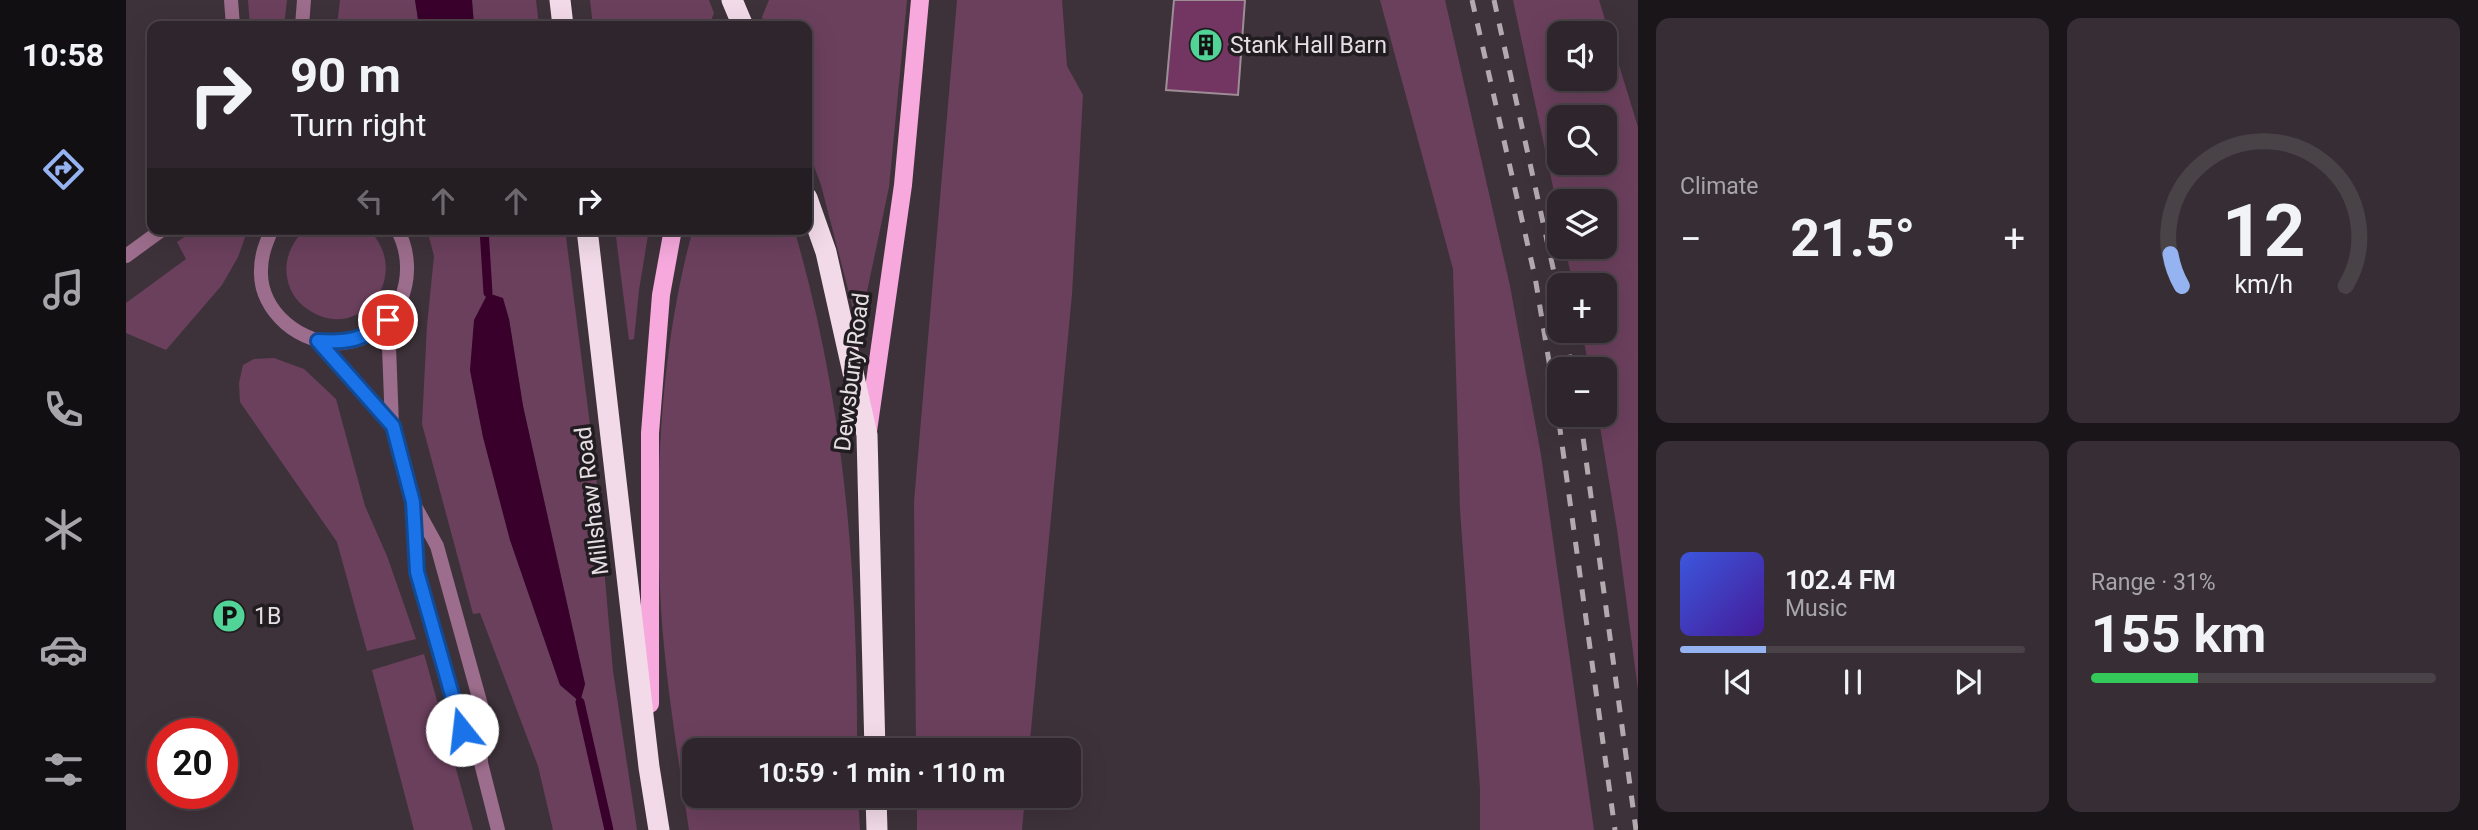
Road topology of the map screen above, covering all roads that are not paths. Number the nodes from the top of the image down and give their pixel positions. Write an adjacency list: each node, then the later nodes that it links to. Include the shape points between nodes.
1 (231, 0): 7 (lane)
2 (304, 0): 8 (lane)
3 (560, 0): 9 (highway)
4 (733, 0): 11 (highway)
5 (743, 0): 10 (main road)
6 (920, 0): 22 (main road, Dewsbury Road, via 903,185)
7 (233, 21)
8 (302, 21)
9 (562, 21)
10 (736, 21)
11 (741, 21)
12 (812, 212): 22 (highway, via 826,252)
13 (155, 235): 18 (lane)
14 (269, 235): 20 (lane, via 260,272 265,295 277,316)
15 (400, 235): 19 (lane, via 409,274 401,303)
16 (588, 235): 26 (highway, Millshaw Road)
17 (672, 235): 26 (main road, via 661,295 650,433)
18 (126, 256)
19 (388, 320): 20 (lane, via 368,335 344,343); 21 (lane)
20 (318, 341): 21 (lane)
21 (393, 426): 23 (lane)
22 (867, 435): 24 (highway, Dewsbury Road)
23 (413, 502): 25 (lane, via 417,572 462,730); 25 (lane, via 438,546 481,705)
24 (875, 738)
25 (481, 763): 28 (lane)
26 (649, 766): 29 (highway)
27 (876, 808): 30 (highway)
28 (498, 830)
29 (659, 830)
30 (877, 830)

